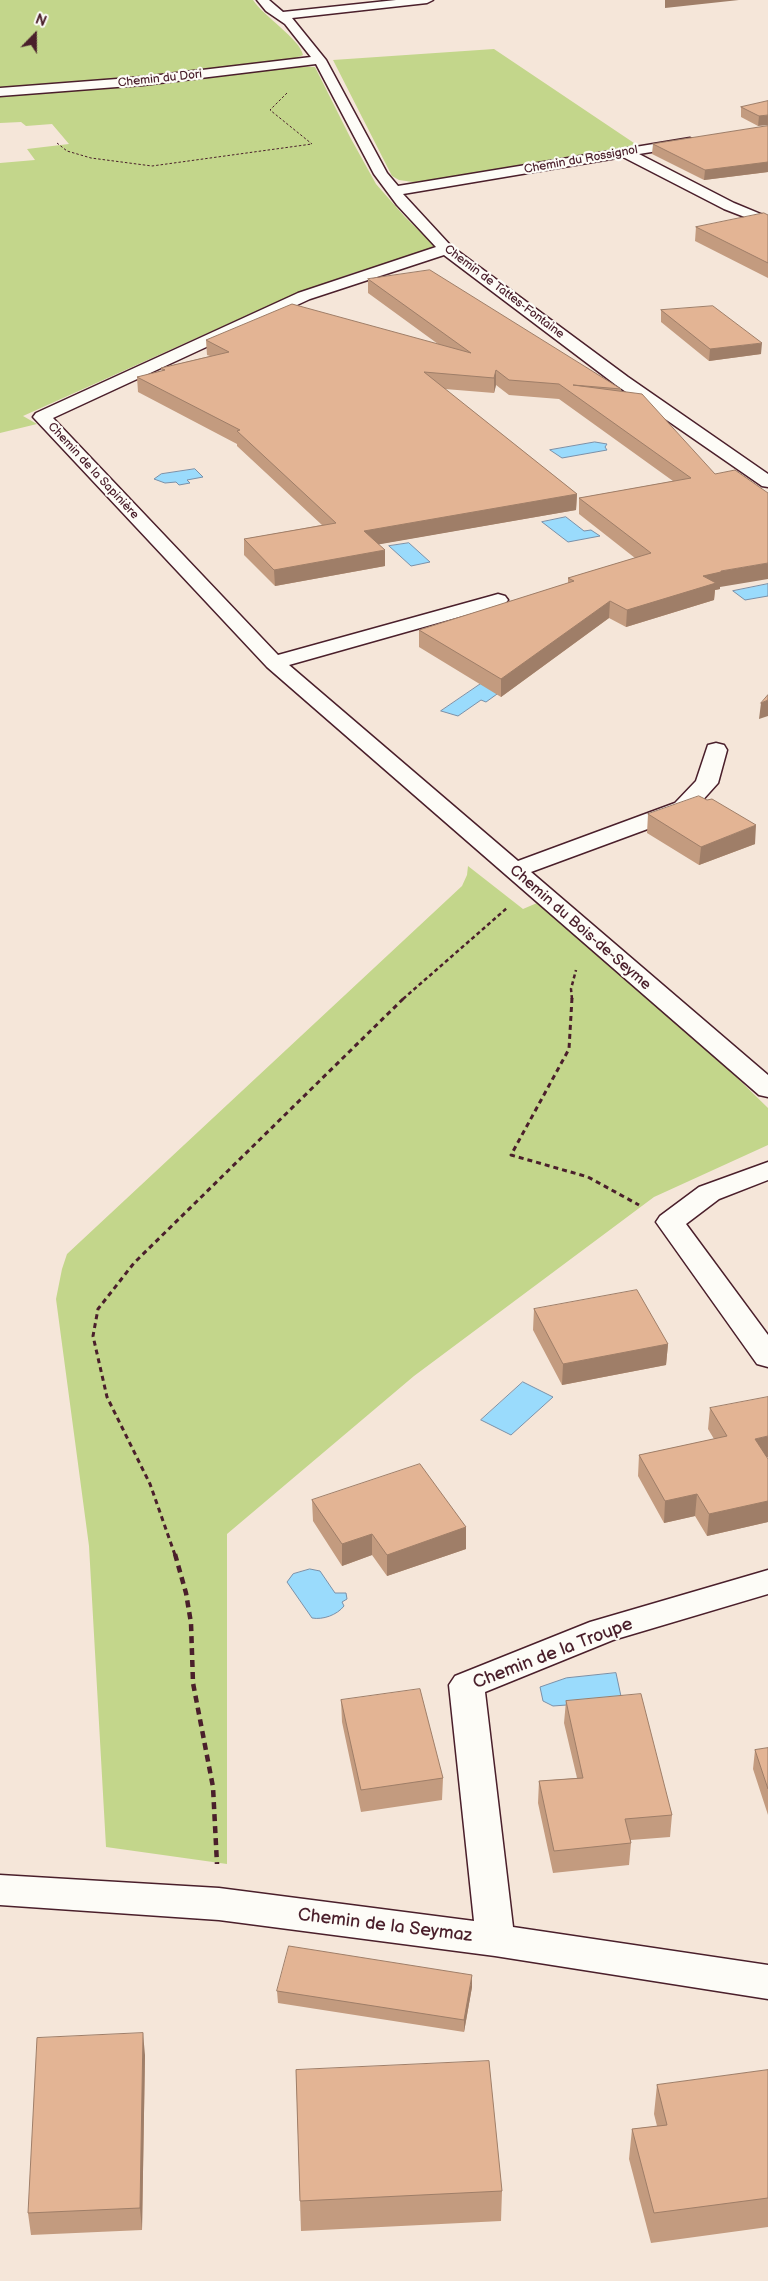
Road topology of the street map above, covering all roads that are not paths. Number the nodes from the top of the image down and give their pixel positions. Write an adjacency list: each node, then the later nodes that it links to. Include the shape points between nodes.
1 (263, 0): 3 (street, Chemin de Tattes-Fontaine)
2 (427, 0): 3 (street)
3 (282, 16): 4 (street, Chemin de Tattes-Fontaine)
4 (314, 61): 5 (street, Chemin du Dori, via 143,81); 8 (street, Chemin de Tattes-Fontaine, via 381,174)
5 (0, 92)
6 (700, 140): 7 (street, Chemin du Rossignol)
7 (624, 152): 8 (street, Chemin du Rossignol); 9 (street, via 729,206)
8 (395, 191): 10 (street, Chemin de Tattes-Fontaine)
9 (768, 222)
10 (446, 249): 11 (street, Chemin de Tattes-Fontaine, via 622,381); 13 (street, Chemin de la Sapinière, via 304,296 42,417)
11 (768, 482)
12 (498, 600): 13 (street)
13 (274, 663): 15 (street, Chemin de la Sapinière)
14 (716, 750): 16 (street, via 707,783 683,808)
15 (394, 764): 16 (street, Chemin du Bois-de-Seyme)
16 (513, 871): 17 (street, Chemin du Bois-de-Seyme)
17 (768, 1089)
18 (768, 1170): 19 (street, via 709,1193 670,1222)
19 (768, 1357)
20 (768, 1582): 22 (street, Chemin de la Troupe, via 602,1631 467,1685)
21 (0, 1890): 22 (street, Chemin de la Seymaz, via 219,1904)
22 (495, 1940): 23 (street, Chemin de la Seymaz)
23 (768, 1982)

